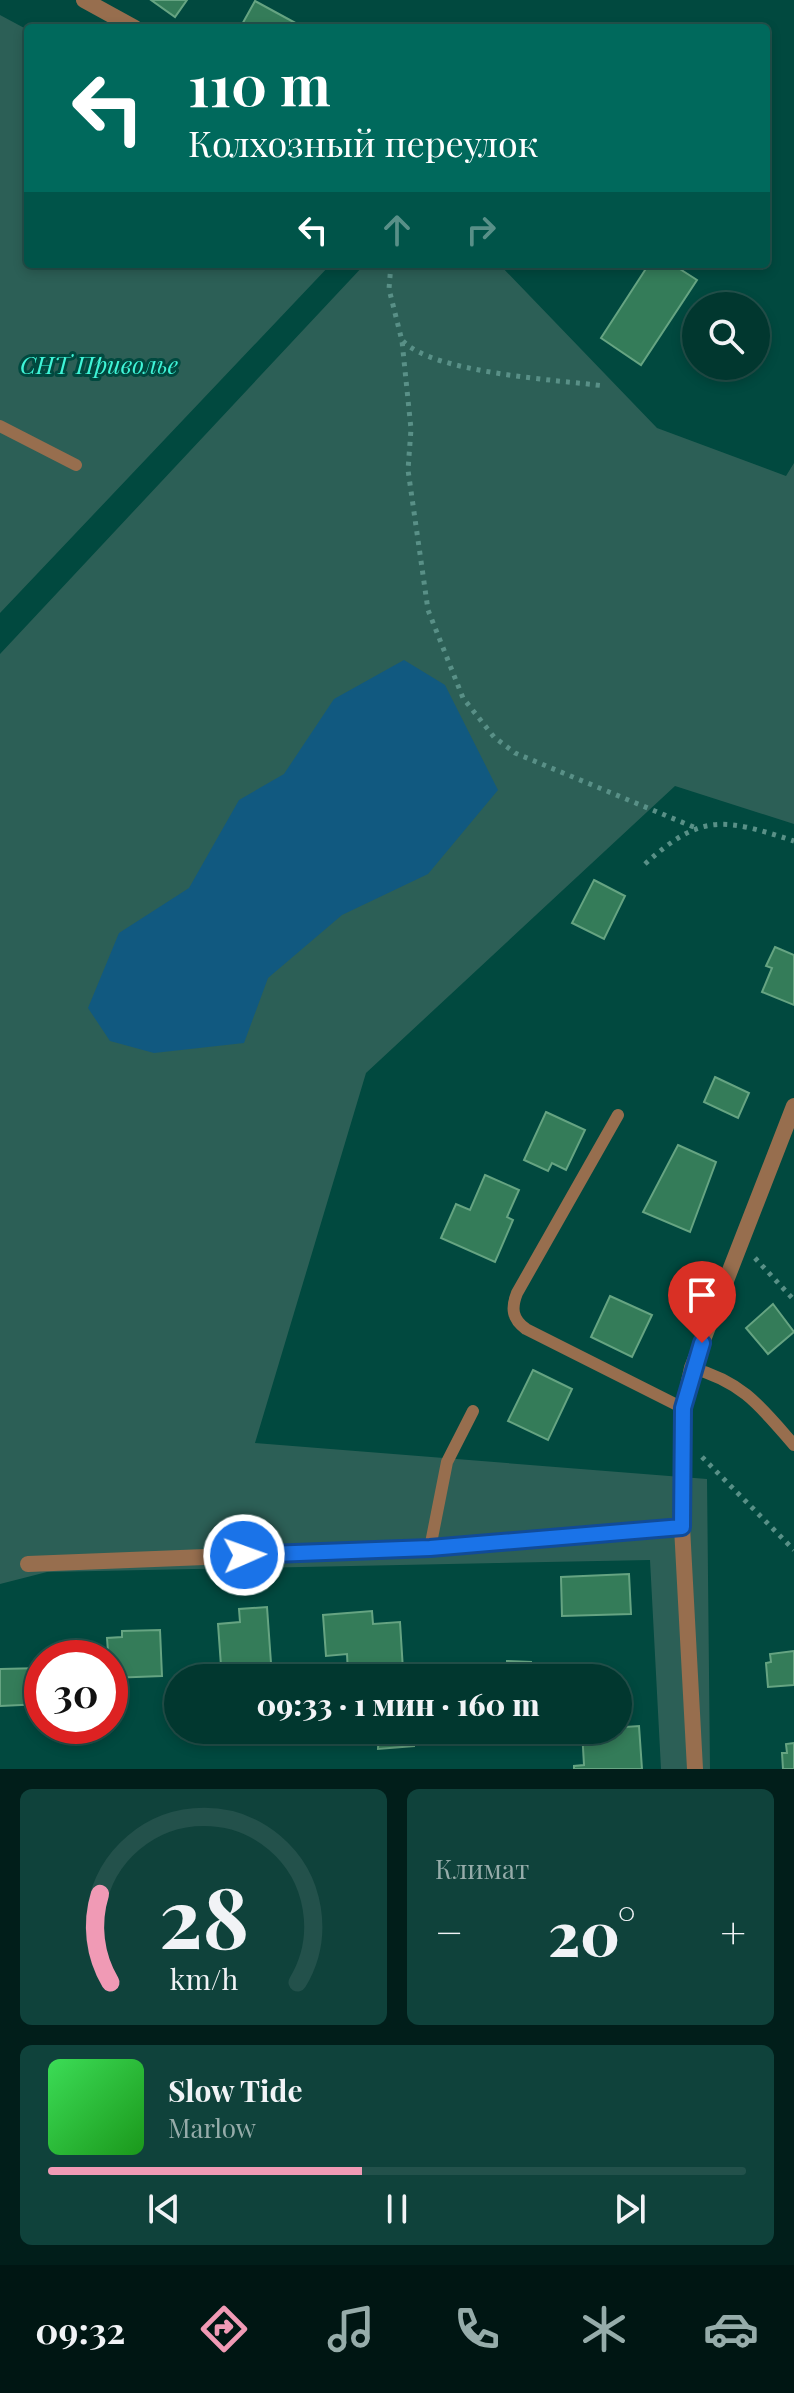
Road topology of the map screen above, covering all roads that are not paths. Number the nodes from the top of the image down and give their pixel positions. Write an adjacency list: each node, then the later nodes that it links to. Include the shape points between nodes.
1 (84, 0): 2 (street)
2 (128, 24)
3 (0, 426): 4 (lane)
4 (76, 465)
5 (794, 1106): 7 (street)
6 (618, 1115): 8 (lane, via 517,1293 514,1313 526,1329)
7 (692, 1368): 8 (street); 10 (lane, via 741,1388)
8 (683, 1408): 11 (street)
9 (473, 1411): 12 (lane, via 447,1462)
10 (794, 1445)
11 (682, 1527): 12 (street); 14 (street)
12 (430, 1548): 13 (street)
13 (28, 1564)
14 (695, 1769)

